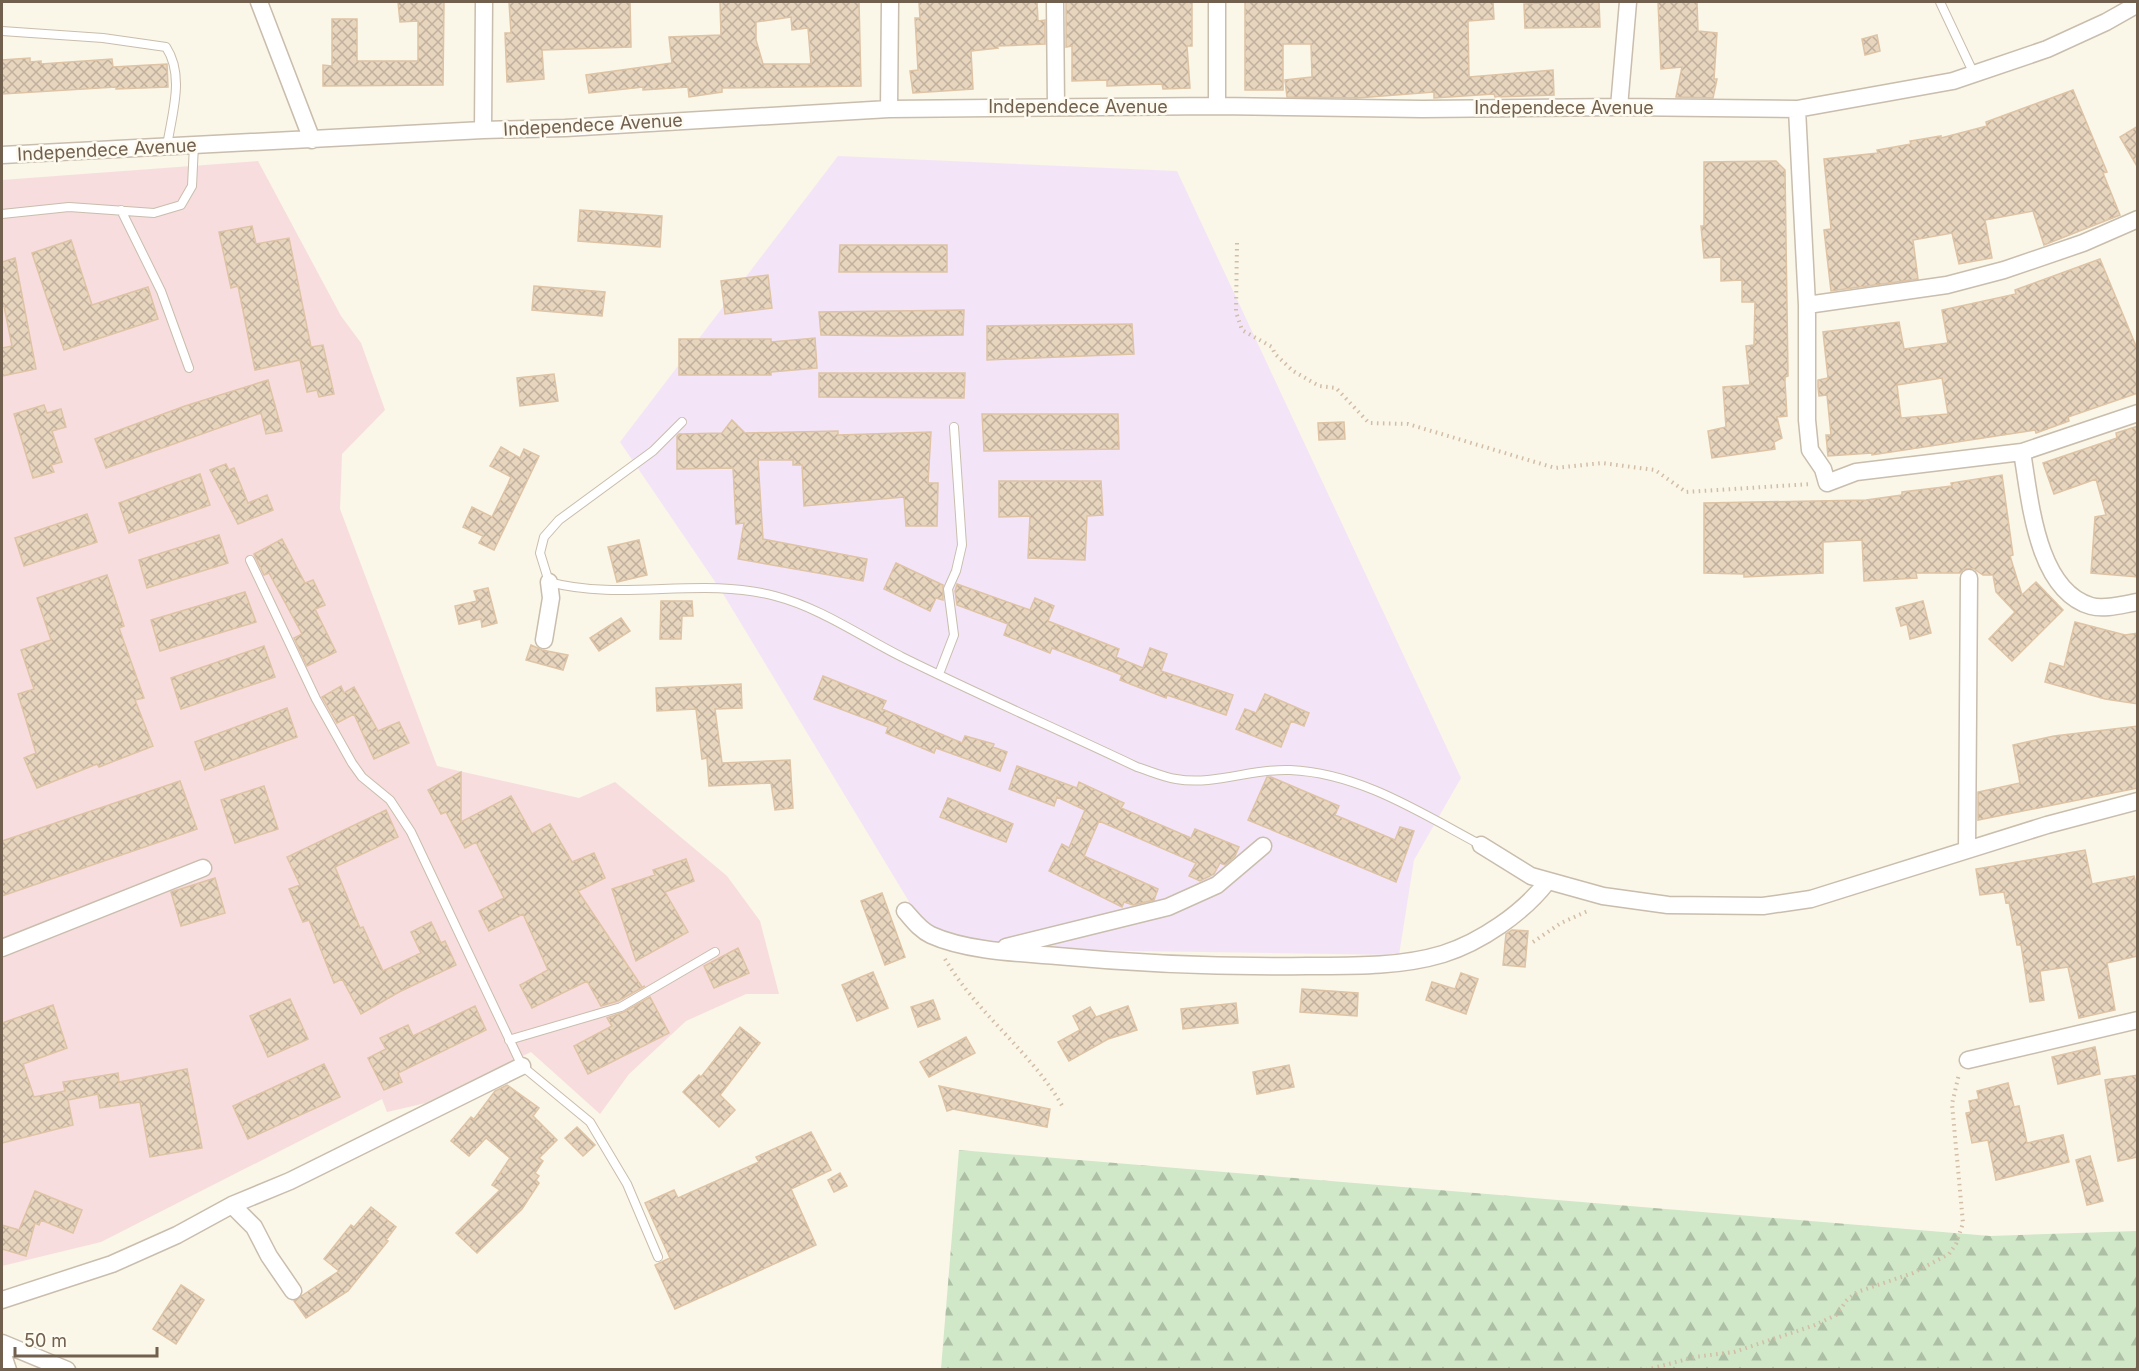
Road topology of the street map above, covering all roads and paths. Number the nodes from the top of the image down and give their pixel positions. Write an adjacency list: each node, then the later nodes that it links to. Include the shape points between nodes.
1 (259, 2): 17 (street)
2 (484, 2): 16 (street)
3 (890, 2): 14 (street)
4 (1055, 2): 13 (street)
5 (1217, 2): 11 (street)
6 (1628, 2): 12 (street)
7 (1940, 2): 10 (lane)
8 (2138, 4): 10 (street, Independece Avenue, via 2047,49)
9 (2, 32): 18 (lane, via 112,39 166,47 175,61 177,79)
10 (1974, 74): 15 (street, Independece Avenue, via 1892,94)
11 (1217, 106): 12 (street, Independece Avenue, via 1422,110); 13 (street, Independece Avenue)
12 (1619, 106): 15 (street, Independece Avenue)
13 (1056, 107): 14 (street, Independece Avenue)
14 (889, 109): 16 (street, Independece Avenue)
15 (1797, 109): 25 (street)
16 (483, 130): 17 (street, Independece Avenue)
17 (312, 140): 19 (street, Independece Avenue)
18 (167, 146): 19 (street, Independece Avenue); 20 (street, Independece Avenue)
19 (194, 146): 21 (lane, via 192,186 181,205 154,213)
20 (2, 155)
21 (121, 210): 22 (lane, via 69,207); 26 (lane, via 157,282)
22 (2, 214)
23 (2138, 219): 25 (street, via 2083,243 1947,285)
24 (1237, 243): 31 (path, via 1236,312 1242,330 1272,347 1293,371 1319,386 1336,388 1369,423 1408,424 1555,468 1602,463 1655,470 1686,492)
25 (1807, 305): 31 (street, via 1810,450)
26 (189, 368)
27 (2138, 413): 30 (street)
28 (682, 422): 34 (lane, via 653,451 559,520 544,537 540,552)
29 (954, 427): 37 (lane, via 962,545 948,589 954,635)
30 (2022, 452): 31 (street, via 1856,472); 35 (street, via 2038,541 2058,581 2092,606)
31 (1827, 483)
32 (250, 560): 52 (lane, via 316,699 347,754 362,777 390,800 411,832)
33 (1969, 578): 41 (street)
34 (549, 582): 36 (street, via 551,598); 37 (lane, via 606,591 733,587 776,596 843,624)
35 (2138, 602)
36 (544, 640)
37 (939, 674): 39 (lane, via 1137,767 1178,779 1235,776 1264,769 1331,774 1402,802)
38 (2138, 801): 41 (street)
39 (1481, 845): 43 (street)
40 (1263, 846): 49 (street, via 1217,885 1177,903)
41 (1967, 849): 43 (street, via 1811,899 1763,906 1657,903 1603,896)
42 (203, 868): 48 (street)
43 (1547, 882): 49 (street, via 1536,896 1473,941 1417,960 1363,966 1157,964)
44 (1594, 909): 47 (path, via 1561,923)
45 (905, 911): 46 (street)
46 (931, 935): 49 (street); 55 (path, via 975,1002 1045,1077)
47 (1533, 942)
48 (2, 948)
49 (997, 949)
50 (714, 952): 52 (lane, via 621,1007)
51 (2138, 1020): 53 (street)
52 (509, 1040): 54 (lane)
53 (1968, 1060): 64 (path, via 1955,1084 1952,1104 1963,1223 1949,1254 1913,1273 1857,1292 1836,1315 1815,1326 1728,1354 1695,1357)
54 (522, 1066): 56 (street, via 290,1181); 57 (lane, via 590,1122 627,1184)
55 (1064, 1109)
56 (232, 1205): 58 (street, via 254,1227); 59 (street, via 112,1264)
57 (658, 1257)
58 (293, 1291)
59 (2, 1300)
60 (2, 1343): 63 (street)
61 (2, 1352): 62 (street)
62 (8, 1370)
63 (67, 1370)
64 (1646, 1370)

